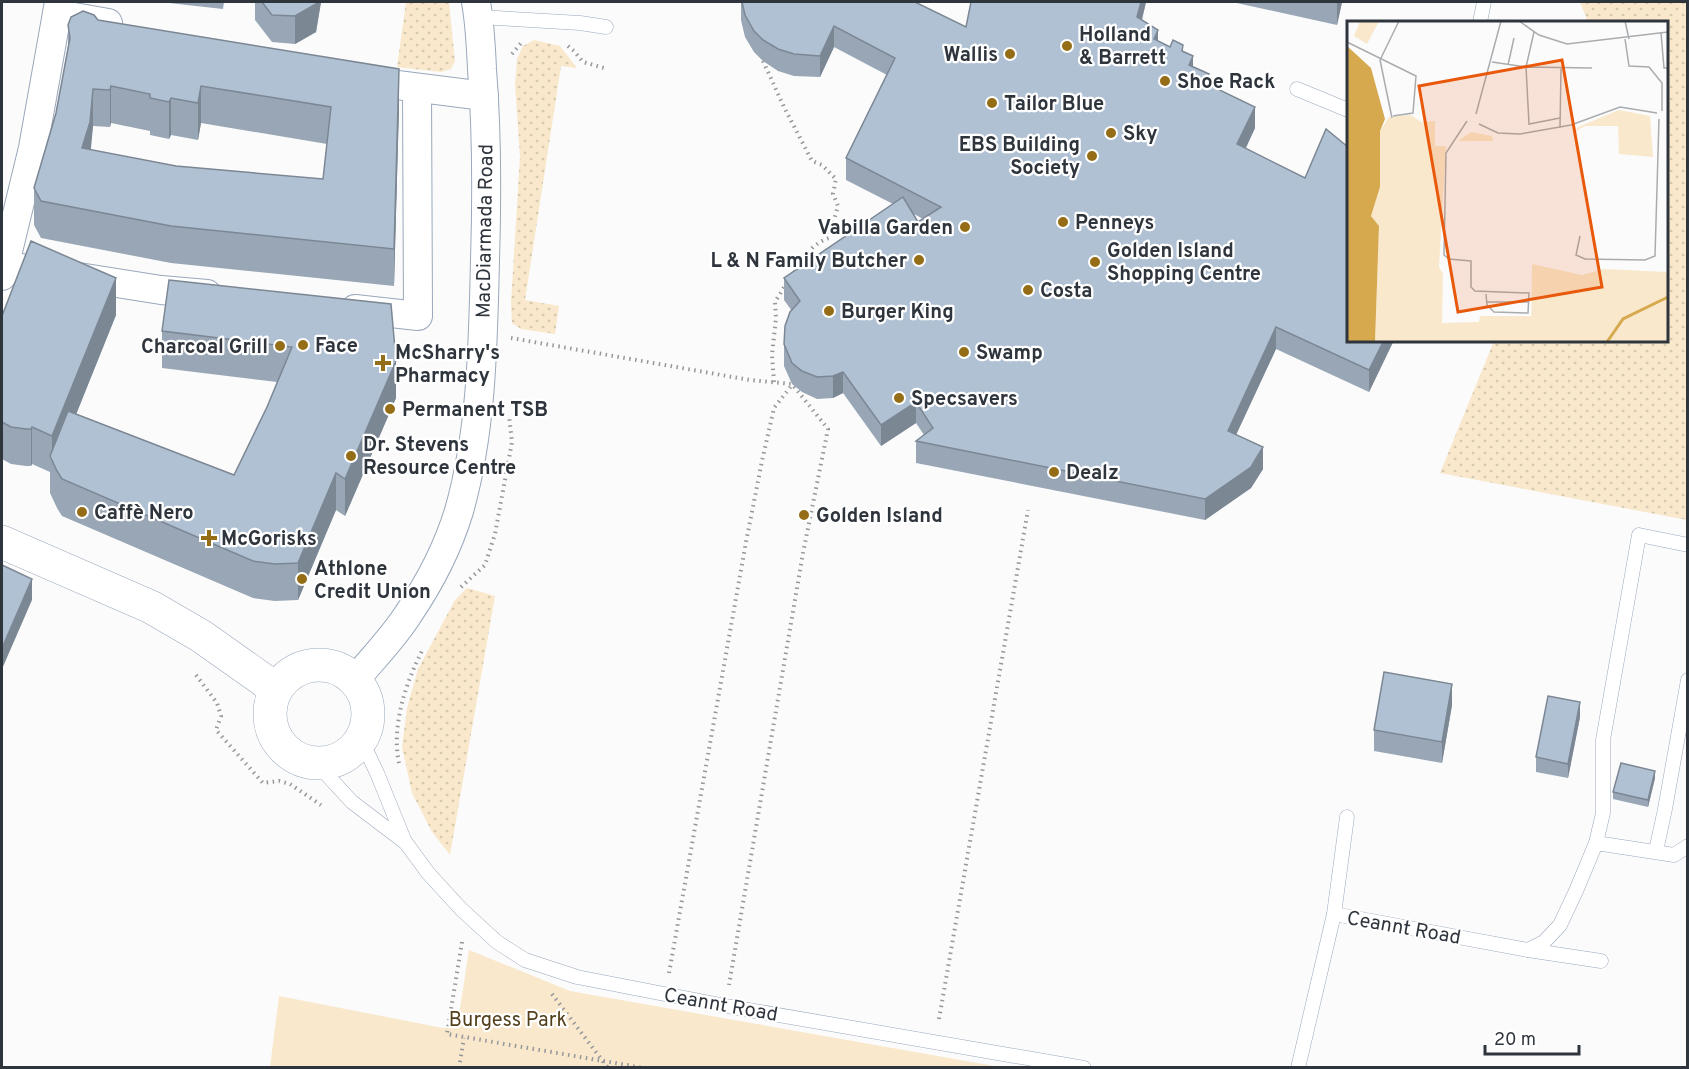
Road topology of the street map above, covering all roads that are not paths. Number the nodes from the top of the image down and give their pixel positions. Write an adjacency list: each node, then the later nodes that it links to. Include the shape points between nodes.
1 (1484, 2): 4 (lane)
2 (58, 8): 6 (street); 12 (street, via 39,149)
3 (477, 9): 5 (lane); 10 (street, MacDiarmada Road)
4 (1480, 21)
5 (606, 27)
6 (135, 28)
7 (373, 81): 8 (street)
8 (417, 88): 10 (street); 14 (street, via 418,315)
9 (1297, 89): 11 (lane)
10 (484, 96): 17 (street, MacDiarmada Road, via 487,202 483,333 472,450 458,512 427,584 408,615)
11 (1347, 110)
12 (3, 269): 13 (street)
13 (232, 297)
14 (325, 306)
15 (2, 542): 19 (street, via 151,607)
16 (1688, 545): 24 (lane, via 1639,535 1603,740 1603,813)
17 (355, 680): 19 (street, via 343,670 313,664 285,676); 20 (street, via 368,709)
18 (1688, 680): 26 (lane)
19 (276, 688): 21 (street, via 270,724 277,740 298,759)
20 (361, 739): 21 (street, via 338,759); 23 (lane, Ceannt Road)
21 (316, 763): 23 (lane, Ceannt Road, via 352,802)
22 (1347, 817): 27 (lane)
23 (406, 843): 30 (lane, Ceannt Road, via 460,909 497,942 525,960 577,977 726,1006)
24 (1596, 843): 26 (lane); 28 (lane, via 1560,925 1544,942)
25 (1688, 846): 26 (lane, via 1674,855)
26 (1656, 851)
27 (1334, 914): 28 (lane, Ceannt Road); 31 (lane, Ceannt Road)
28 (1528, 950): 29 (lane, Ceannt Road)
29 (1601, 961)
30 (1084, 1068)
31 (1298, 1068)

